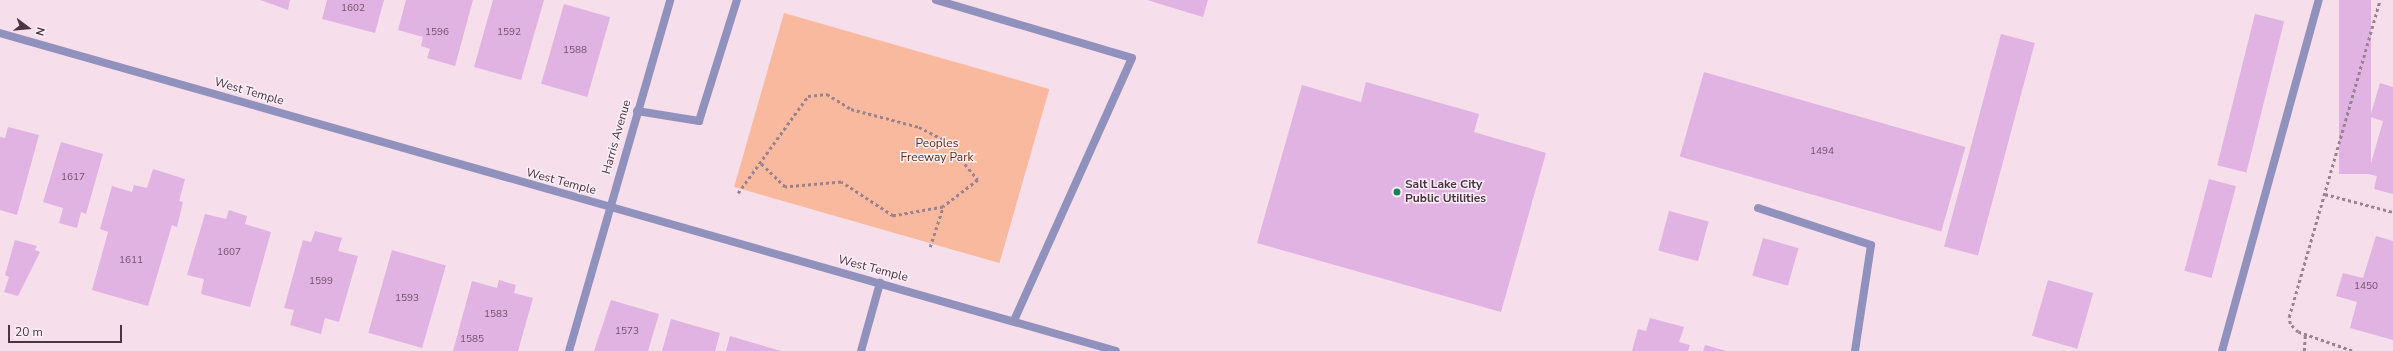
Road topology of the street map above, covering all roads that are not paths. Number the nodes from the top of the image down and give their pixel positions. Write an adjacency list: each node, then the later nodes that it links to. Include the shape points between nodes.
1 (670, 0): 6 (street, Harris Avenue)
2 (737, 0): 6 (street, via 699,121)
3 (936, 0): 10 (street, via 1132,58)
4 (2320, 0): 15 (street)
5 (0, 33): 7 (street, West Temple)
6 (637, 111): 7 (street, Harris Avenue)
7 (609, 207): 9 (street, West Temple); 11 (street, Harris Avenue)
8 (1758, 208): 14 (street, via 1871,245)
9 (880, 283): 10 (street, West Temple); 12 (street)
10 (1014, 321): 13 (street, West Temple)
11 (569, 351)
12 (861, 351)
13 (1116, 351)
14 (1855, 351)
15 (2222, 351)

